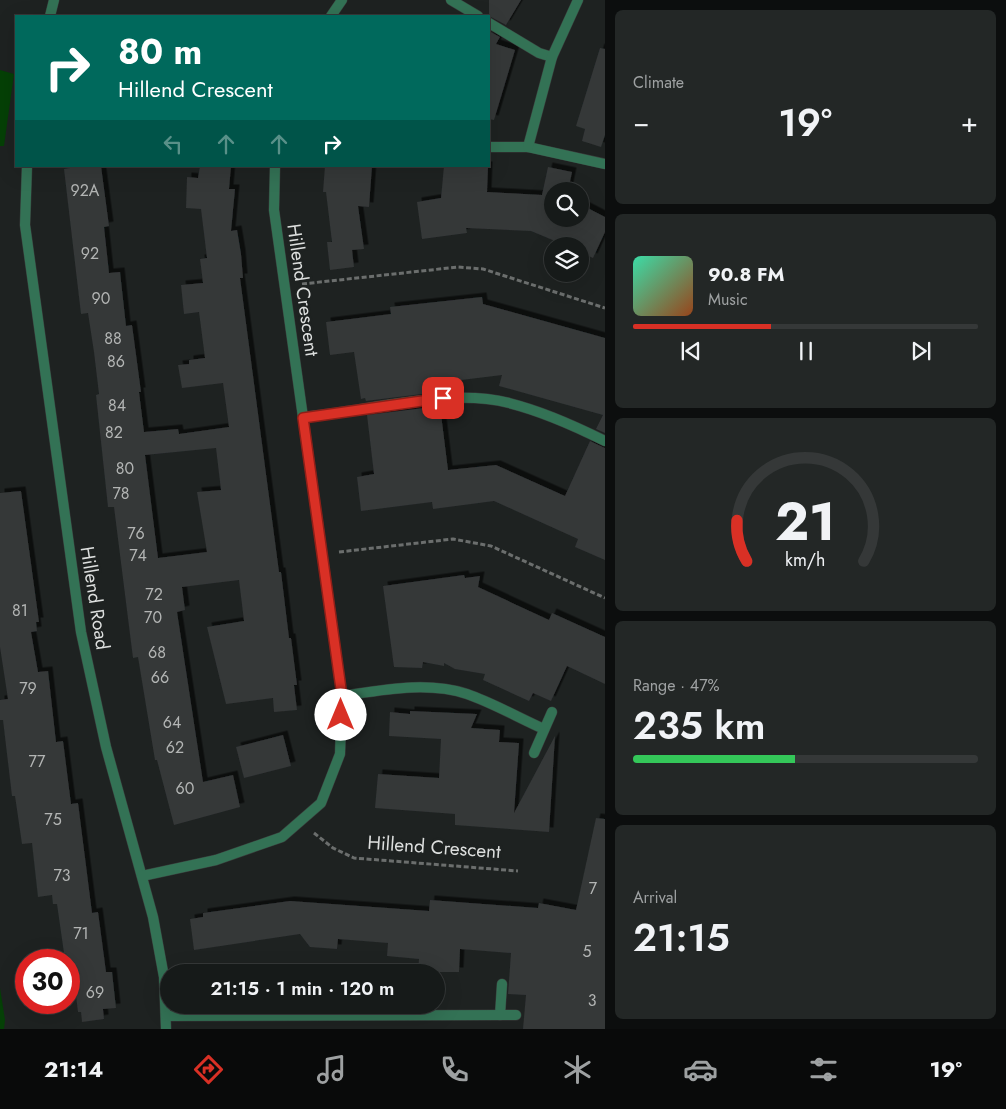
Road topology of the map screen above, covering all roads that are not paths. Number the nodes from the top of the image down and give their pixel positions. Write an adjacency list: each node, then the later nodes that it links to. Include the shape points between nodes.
1 (54, 0): 5 (street)
2 (342, 0): 6 (street)
3 (451, 0): 7 (street)
4 (578, 0): 9 (street)
5 (50, 15)
6 (332, 15)
7 (476, 15)
8 (490, 24): 9 (street, via 539,53)
9 (552, 57): 11 (street)
10 (490, 147): 11 (street)
11 (528, 147): 12 (street)
12 (605, 164)
13 (27, 167): 21 (street, Hillend Road, via 25,225 81,632 106,747)
14 (275, 167): 15 (street, Hillend Crescent, via 274,210)
15 (303, 418): 16 (street, via 443,398 480,398 508,402); 17 (street, Hillend Crescent)
16 (605, 441)
17 (342, 696): 19 (street, via 411,687 440,689 467,694); 21 (street, Hillend Crescent, via 340,754 321,803 282,837 216,860)
18 (552, 712): 19 (street)
19 (544, 729): 20 (street)
20 (534, 753)
21 (142, 876): 25 (street, Hillend Road, via 164,977)
22 (502, 984): 23 (street)
23 (500, 1015): 24 (street); 25 (street)
24 (516, 1015)
25 (166, 1016): 26 (street, Hillend Road)
26 (166, 1029)

